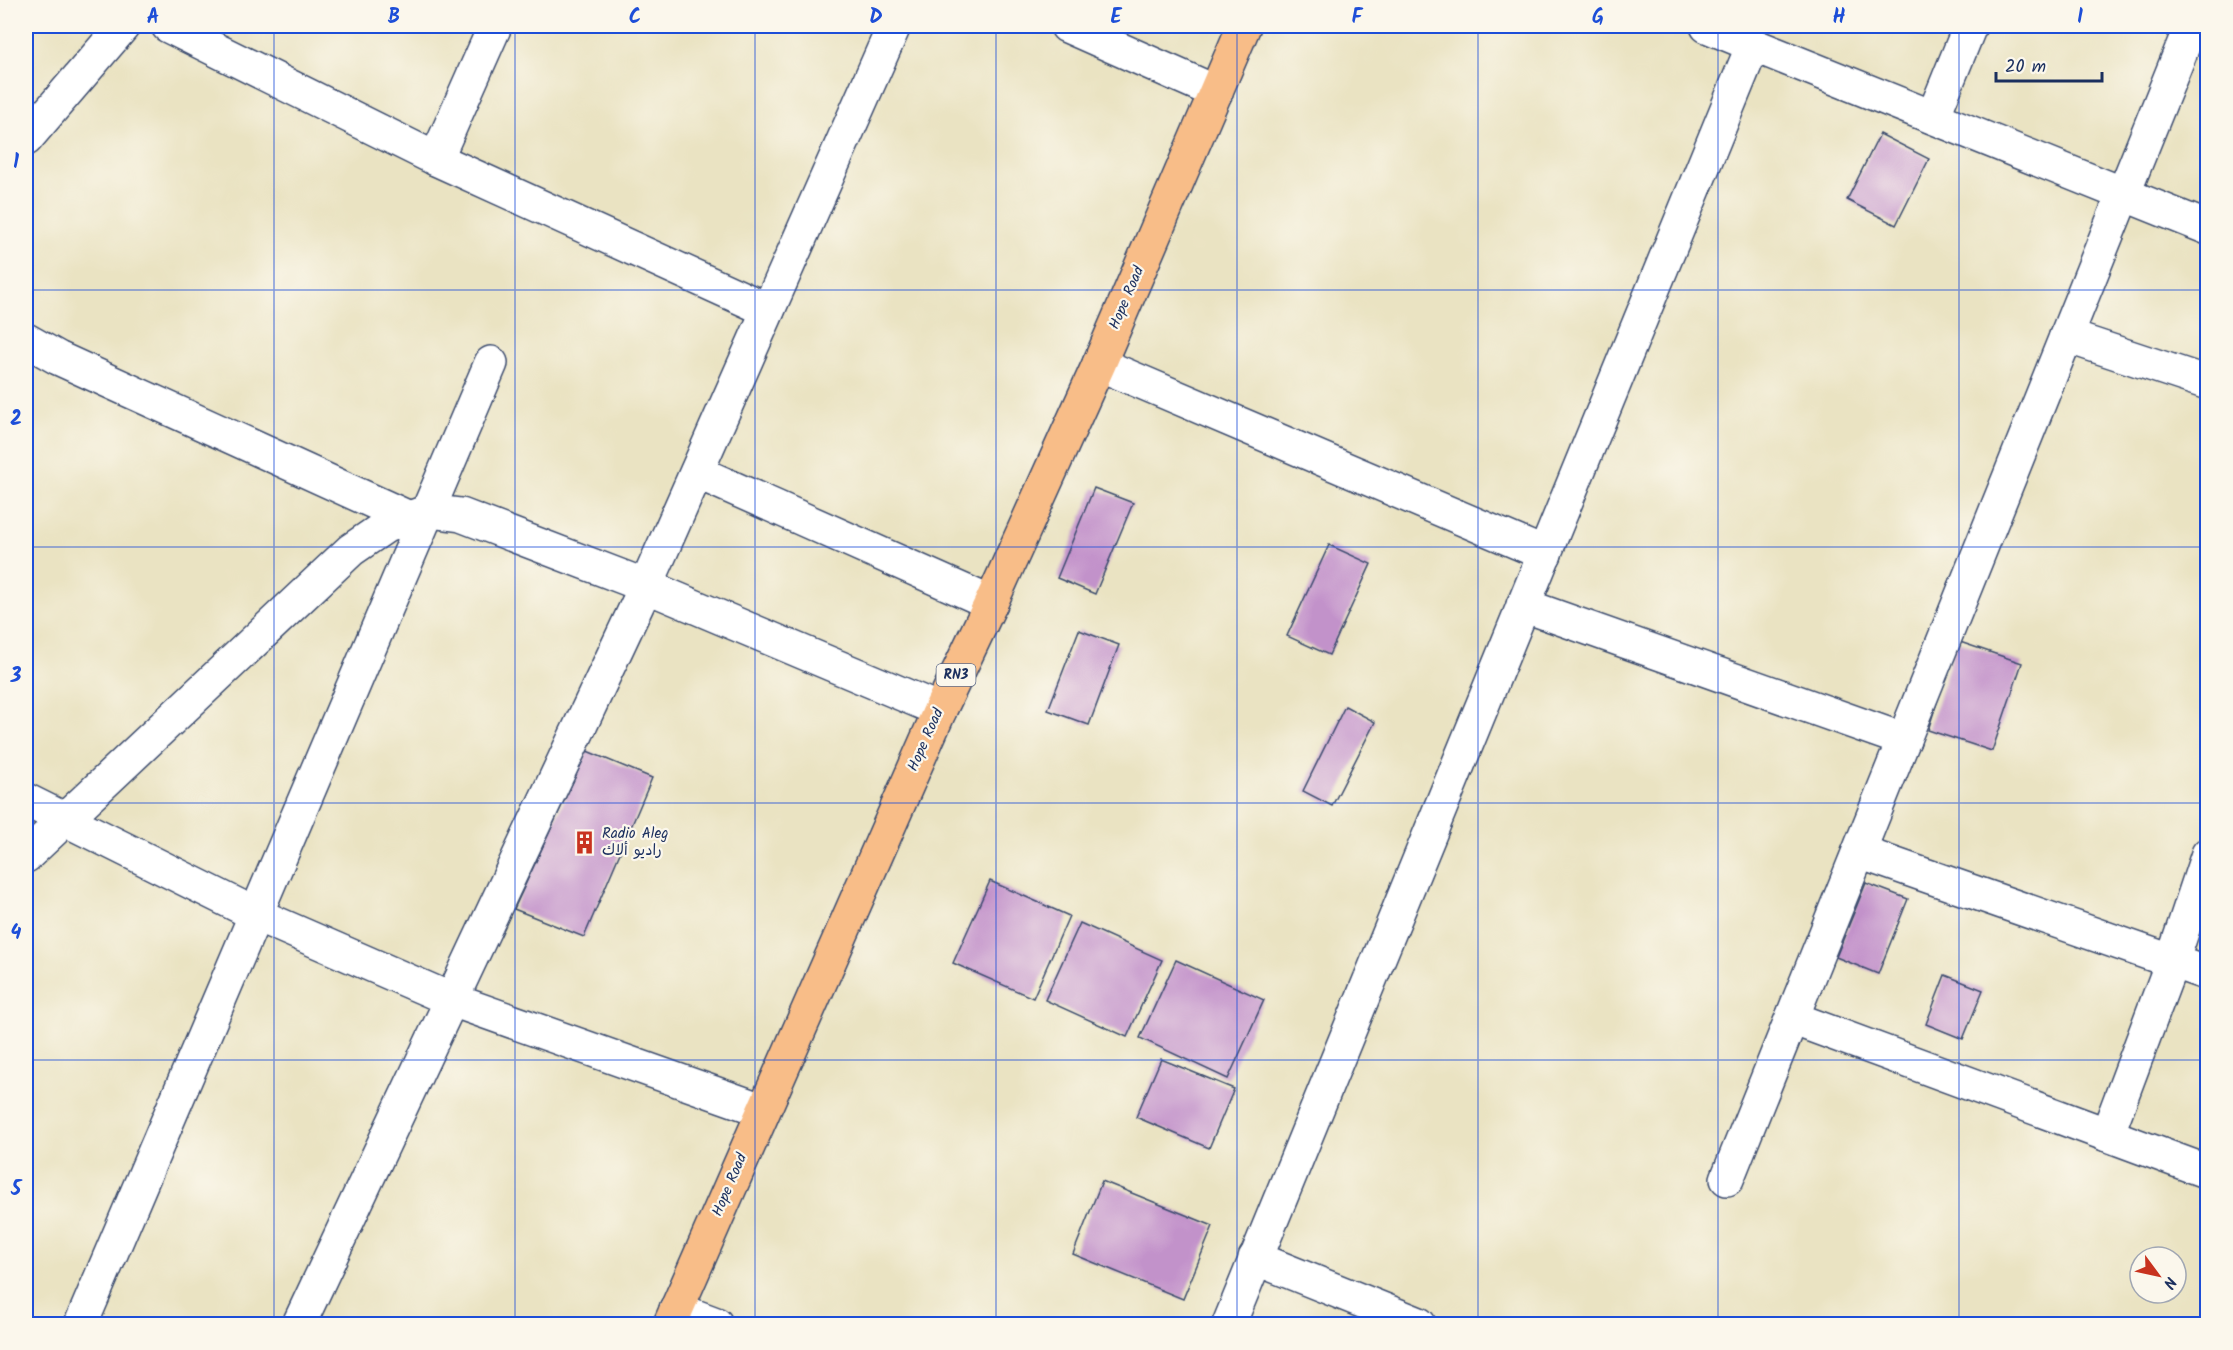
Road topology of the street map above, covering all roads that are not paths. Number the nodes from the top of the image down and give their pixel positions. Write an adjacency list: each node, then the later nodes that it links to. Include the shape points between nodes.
1 (123, 26): 13 (street)
2 (168, 26): 14 (street)
3 (495, 26): 14 (street)
4 (894, 26): 17 (street)
5 (1067, 26): 11 (street)
6 (1244, 26): 11 (highway, Hope Road / RN3)
7 (1710, 26): 10 (street)
8 (1970, 26): 12 (street)
9 (2191, 26): 15 (street)
10 (1753, 45): 12 (street); 25 (street)
11 (1215, 92): 21 (highway, Hope Road / RN3)
12 (1933, 117): 15 (street)
13 (26, 139)
14 (436, 159): 17 (street)
15 (2124, 195): 16 (street); 18 (street)
16 (2208, 228)
17 (768, 310): 23 (street)
18 (2066, 336): 22 (street); 30 (street)
19 (26, 340): 24 (street, via 57,358)
20 (492, 363): 24 (street)
21 (1099, 364): 25 (street); 27 (highway, Hope Road / RN3)
22 (2208, 383)
23 (697, 472): 26 (street); 27 (street)
24 (419, 514): 26 (street, via 461,515); 32 (street, via 386,526 351,550); 36 (street)
25 (1545, 554): 28 (street)
26 (646, 586): 29 (street); 39 (street)
27 (991, 603): 29 (highway, Hope Road / RN3)
28 (1523, 605): 30 (street); 45 (street)
29 (940, 710): 41 (highway, Hope Road / RN3)
30 (1904, 741): 33 (street)
31 (26, 800): 32 (street)
32 (66, 820): 35 (street); 36 (street)
33 (1859, 852): 37 (street); 40 (street)
34 (2208, 854): 37 (street)
35 (26, 856)
36 (257, 915): 39 (street); 47 (street)
37 (2172, 962): 38 (street); 42 (street)
38 (2208, 974)
39 (452, 1000): 41 (street); 48 (street)
40 (1792, 1018): 42 (street); 44 (street)
41 (762, 1110): 46 (highway, Hope Road / RN3)
42 (2107, 1135): 43 (street)
43 (2208, 1172)
44 (1727, 1179)
45 (1255, 1258): 50 (street); 51 (street)
46 (673, 1317): 49 (street)
47 (81, 1324)
48 (299, 1324)
49 (716, 1324)
50 (1229, 1324)
51 (1419, 1324)

